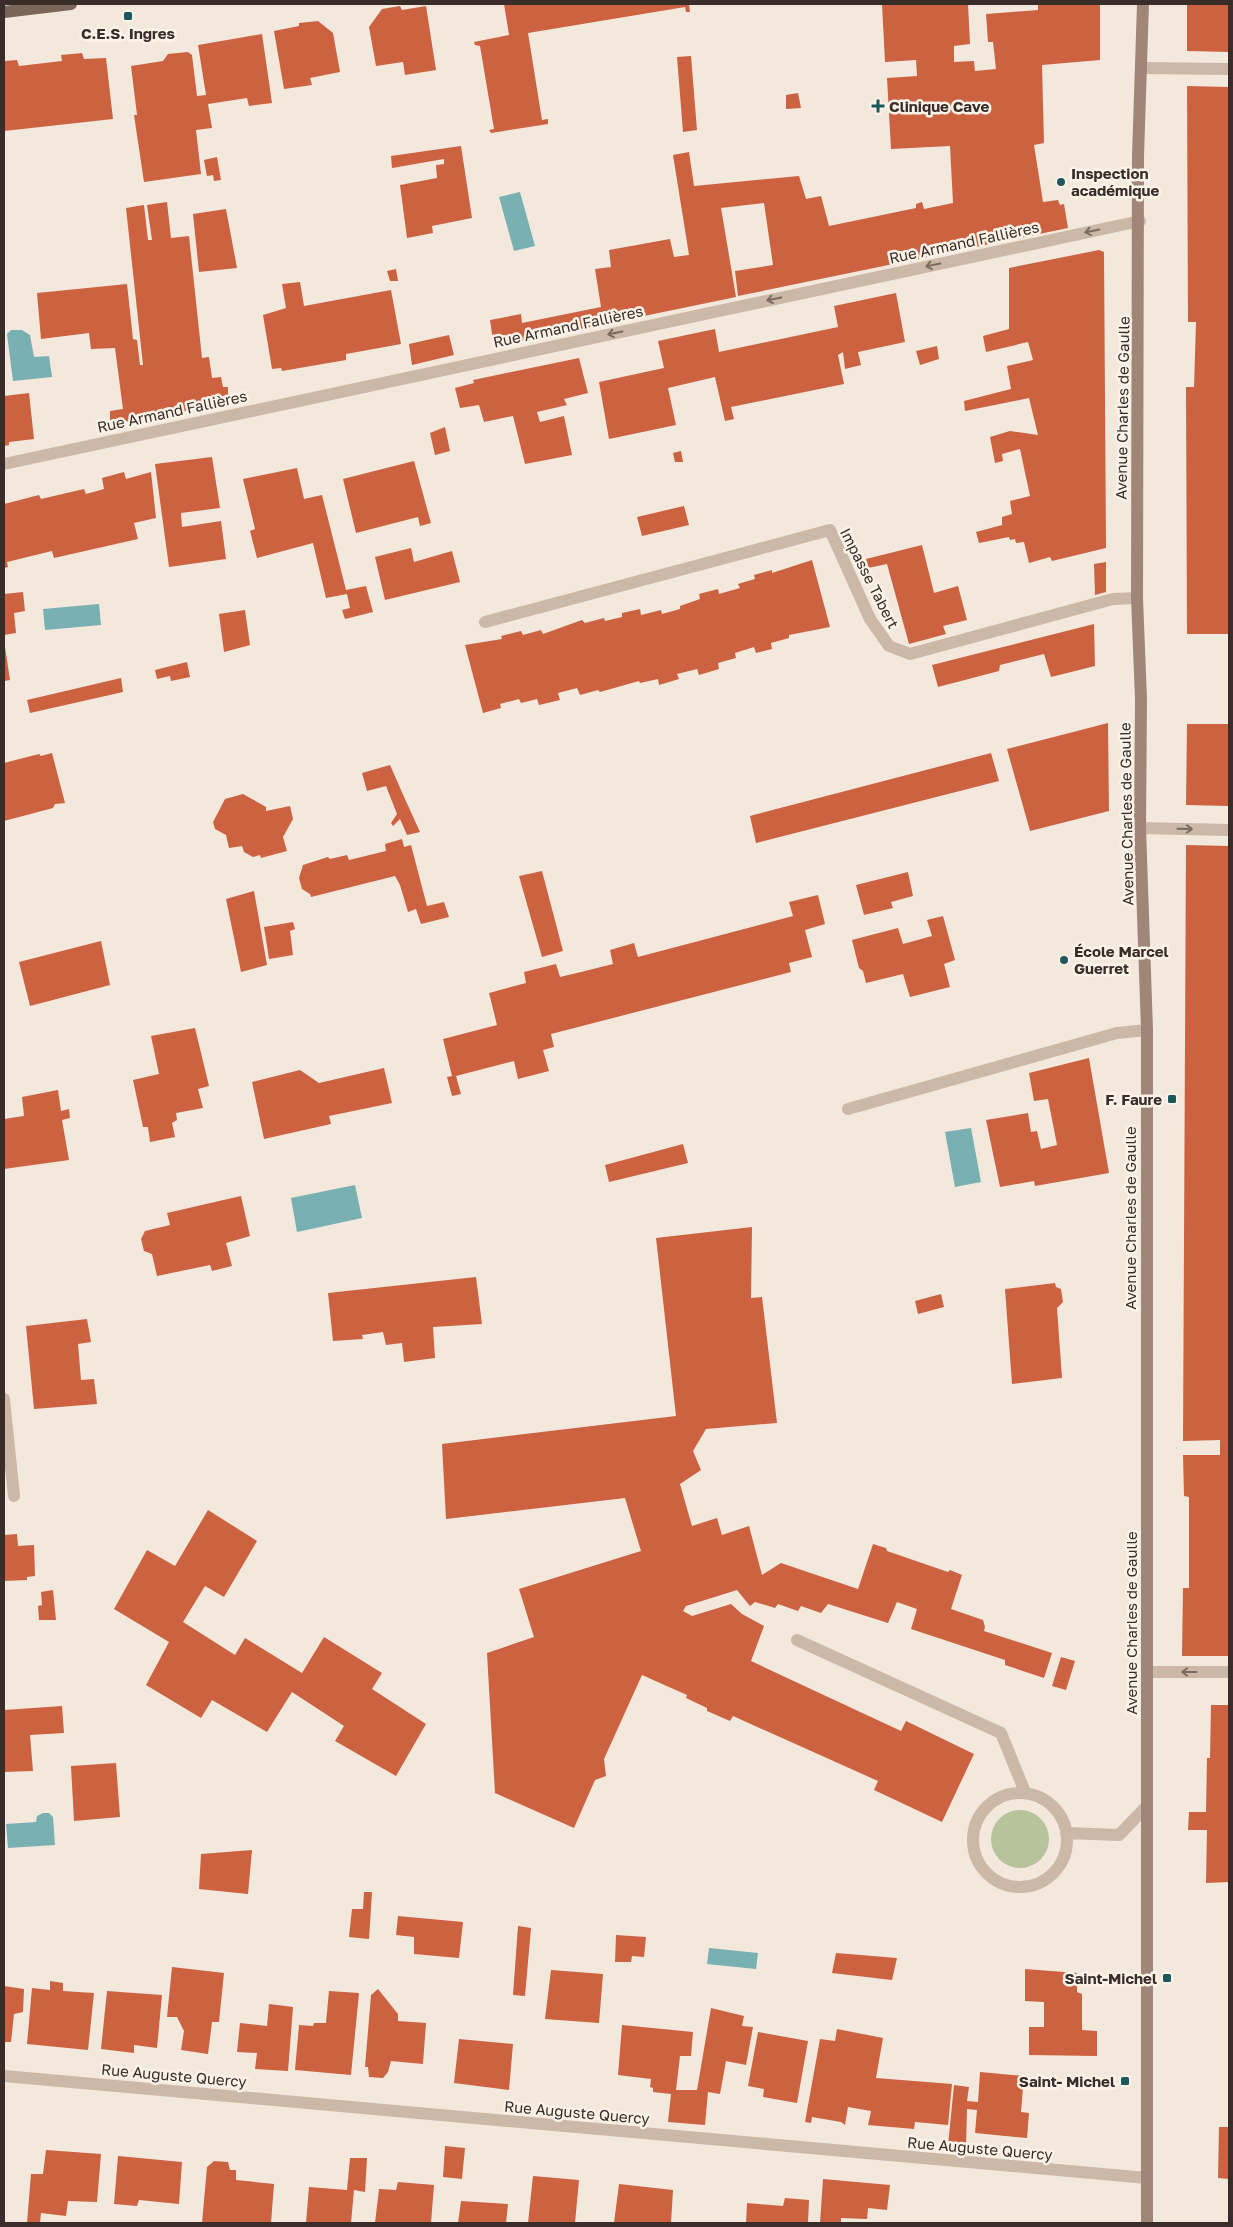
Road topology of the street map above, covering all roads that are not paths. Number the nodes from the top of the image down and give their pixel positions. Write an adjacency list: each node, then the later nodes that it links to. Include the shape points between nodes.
1 (71, 4): 3 (main road)
2 (1143, 4): 4 (street, Avenue Charles de Gaulle)
3 (4, 12)
4 (1142, 68): 5 (street); 6 (street, Avenue Charles de Gaulle, via 1138,156)
5 (1229, 69)
6 (1140, 221): 7 (street, Rue Armand Fallières, one-way to 7); 8 (street, Avenue Charles de Gaulle)
7 (4, 464)
8 (1137, 598): 9 (street, Impasse Tabert, via 1113,599 910,654 889,646 870,619 830,530); 10 (street, Avenue Charles de Gaulle, via 1141,699)
9 (485, 622)
10 (1140, 828): 11 (street, one-way to 11); 12 (street, Avenue Charles de Gaulle)
11 (1229, 830)
12 (1147, 1030): 13 (street, via 1117,1033); 17 (street, Avenue Charles de Gaulle)
13 (848, 1109)
14 (4, 1399): 15 (street)
15 (14, 1496)
16 (797, 1640): 19 (street, via 1001,1733)
17 (1148, 1672): 18 (street, one-way to 17); 20 (street, Avenue Charles de Gaulle)
18 (1229, 1672)
19 (1025, 1792): 21 (street, via 1052,1806 1062,1818); 21 (street, via 996,1799 976,1822 972,1837 974,1852 981,1867 992,1878 1022,1887 1037,1884 1061,1863 1066,1848)
20 (1146, 1806): 21 (street, via 1119,1835); 23 (street, Avenue Charles de Gaulle)
21 (1066, 1832)
22 (4, 2076): 23 (street, Rue Auguste Quercy)
23 (1147, 2178): 24 (street, Avenue Charles de Gaulle)
24 (1147, 2223)

